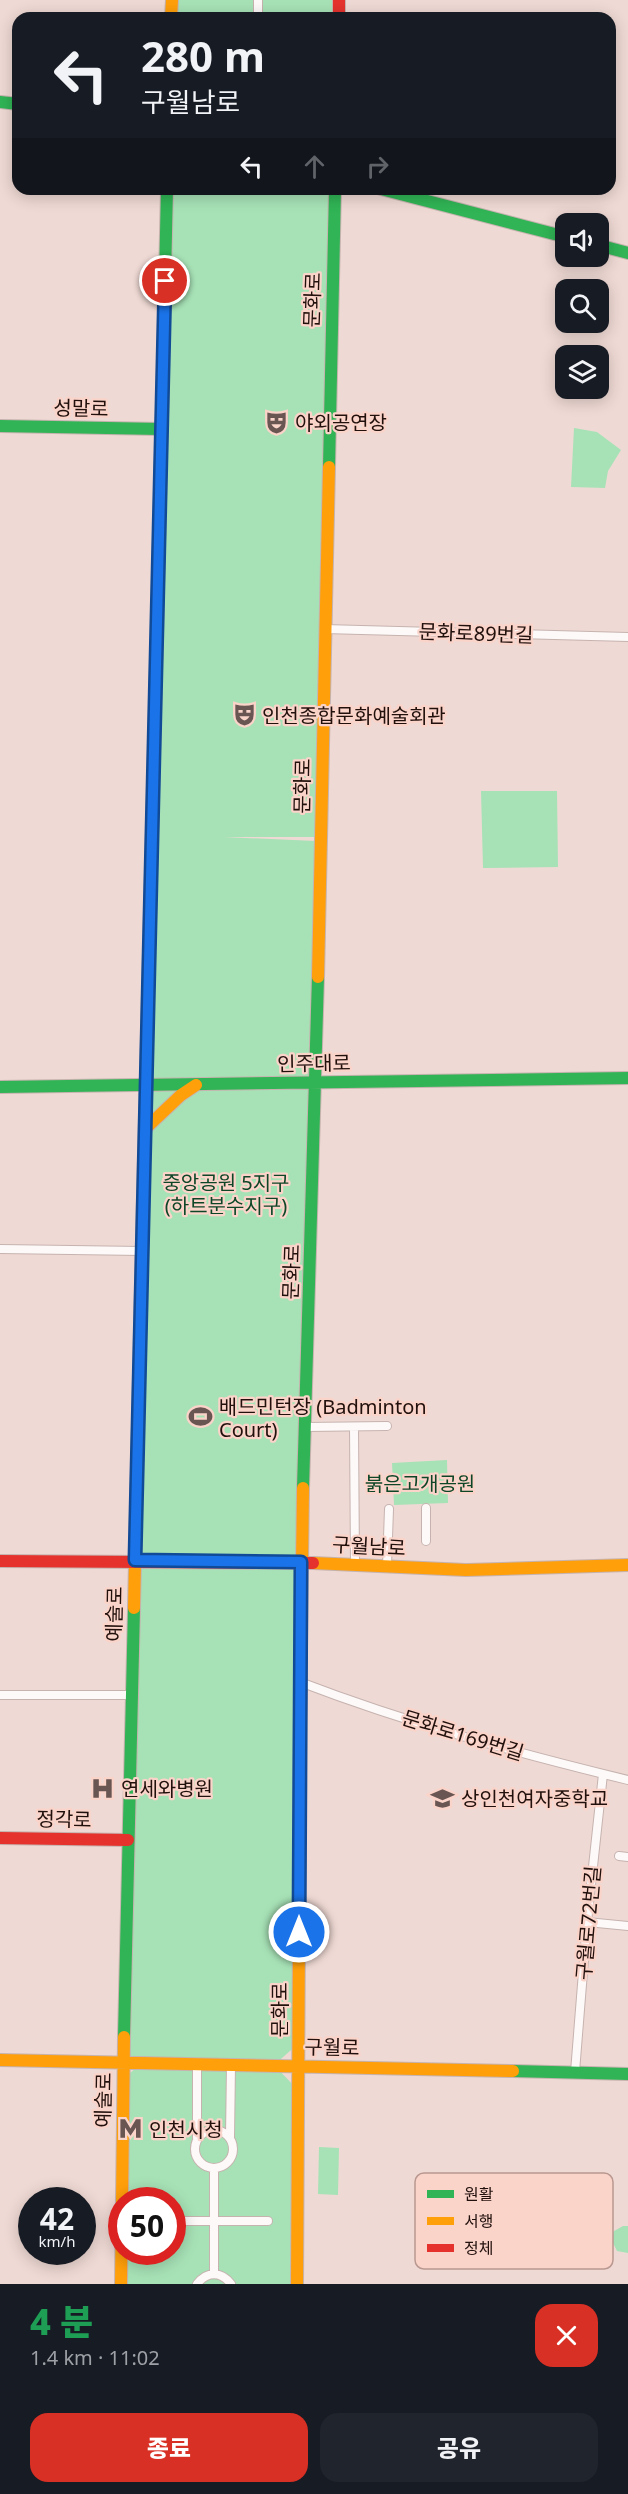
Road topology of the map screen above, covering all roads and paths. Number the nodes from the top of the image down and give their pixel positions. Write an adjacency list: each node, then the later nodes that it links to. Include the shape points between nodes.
1 (167, 195): 8 (main road, 예술로)
2 (335, 195): 9 (main road, 문화로)
3 (404, 195): 4 (main road)
4 (555, 234)
5 (609, 248): 6 (main road)
6 (628, 253)
7 (0, 426): 8 (main road, 성말로)
8 (162, 429): 14 (main road, 예술로)
9 (324, 629): 10 (street, 문화로89번길); 12 (main road, 문화로)
10 (628, 637)
11 (628, 1078): 12 (main road, 인주대로)
12 (316, 1083): 13 (main road, 인주대로); 21 (main road, 문화로)
13 (196, 1085): 14 (main road, 인주대로); 16 (main road)
14 (146, 1086): 15 (main road, 인주대로); 16 (main road, 예술로)
15 (0, 1087)
16 (145, 1130): 18 (main road, 예술로)
17 (0, 1249): 18 (street)
18 (142, 1251): 25 (main road, 예술로)
19 (354, 1426): 20 (street); 21 (street); 28 (street)
20 (387, 1426)
21 (306, 1427): 27 (main road, 문화로)
22 (426, 1508): 24 (street)
23 (389, 1509): 30 (street)
24 (426, 1541)
25 (135, 1560): 26 (main road, 구월남로); 27 (main road, 구월남로); 33 (main road, 예술로)
26 (0, 1561)
27 (301, 1562): 28 (main road, 구월남로); 31 (main road, 문화로)
28 (355, 1564): 30 (main road, 구월남로)
29 (628, 1565): 30 (main road, 구월남로, via 466,1570)
30 (387, 1566)
31 (300, 1682): 34 (street, 문화로169번길, via 490,1745); 44 (main road, 문화로)
32 (0, 1695): 33 (street)
33 (132, 1695): 37 (main road, 예술로)
34 (603, 1774): 35 (street, 문화로169번길); 38 (street, 구월로72번길)
35 (628, 1780)
36 (0, 1838): 37 (main road, 정각로)
37 (128, 1840): 41 (main road, 예술로)
38 (587, 1922): 39 (street); 45 (street, 구월로72번길)
39 (628, 1926)
40 (0, 2060): 41 (main road, 구월로)
41 (123, 2063): 42 (main road, 구월로); 50 (main road, 예술로)
42 (197, 2064): 43 (main road, 구월로); 48 (street)
43 (231, 2065): 44 (main road, 구월로); 47 (street)
44 (298, 2066): 45 (main road, 구월로); 59 (main road, 문화로)
45 (574, 2072): 46 (main road, 구월로)
46 (628, 2074)
47 (230, 2137): 48 (street, via 214,2129); 49 (street, via 234,2149 230,2161)
48 (197, 2138): 49 (street, via 197,2158 206,2167)
49 (214, 2168): 53 (street)
50 (121, 2187)
51 (268, 2220): 53 (street)
52 (186, 2221): 53 (street)
53 (214, 2221): 55 (street)
54 (121, 2265): 56 (main road, 예술로)
55 (214, 2274): 57 (street); 58 (street)
56 (121, 2284)
57 (197, 2284)
58 (231, 2284)
59 (297, 2284)

